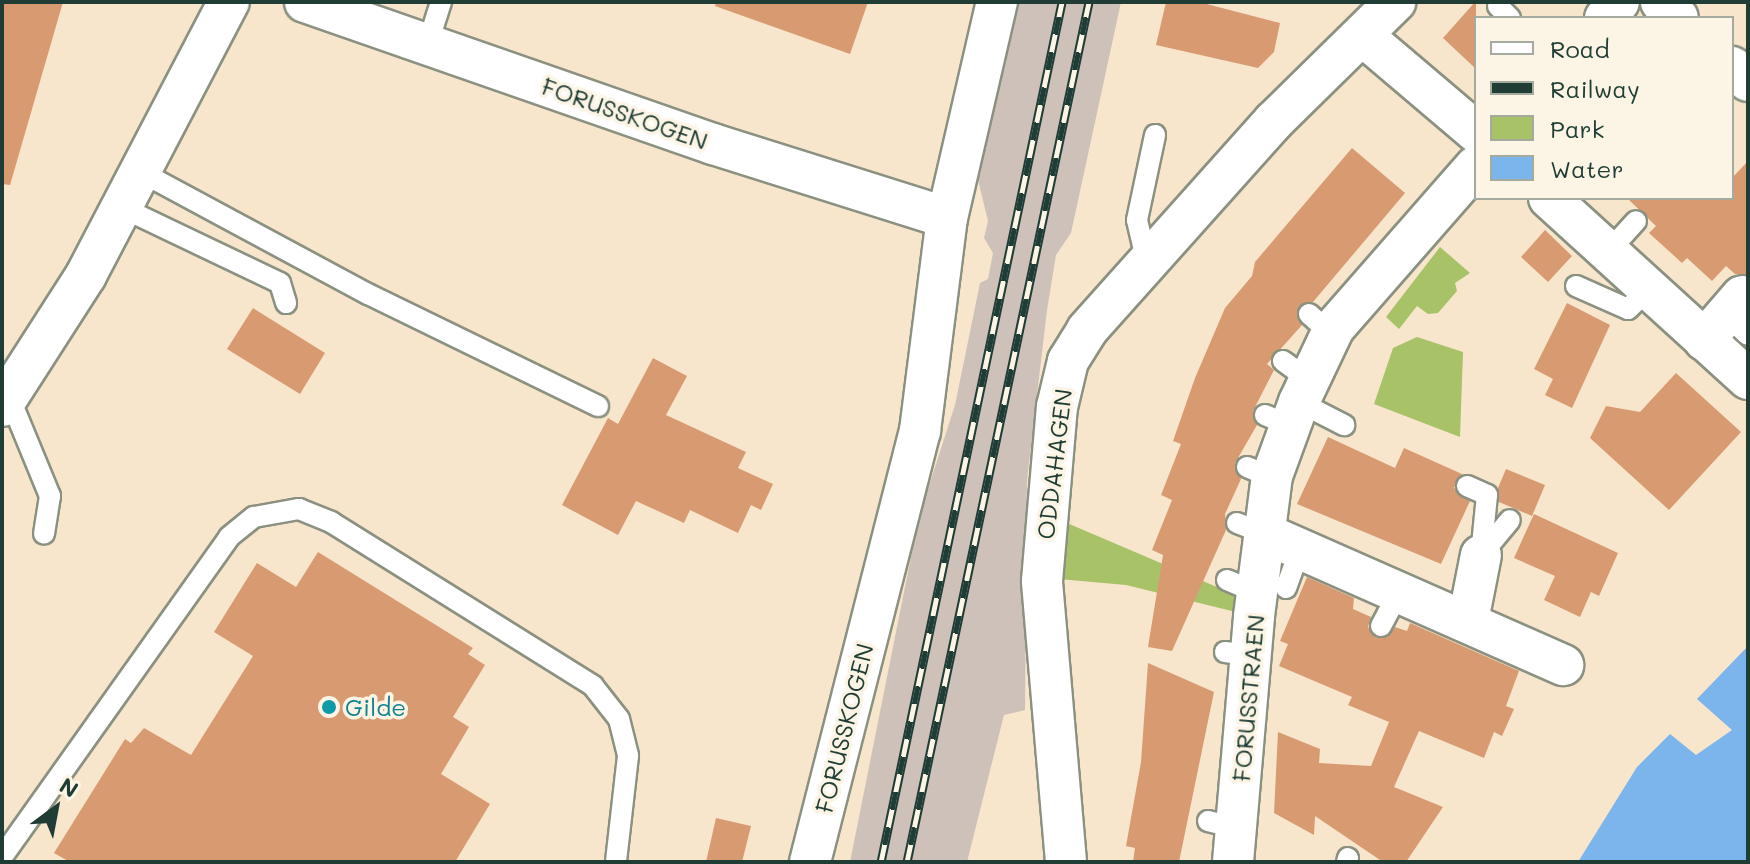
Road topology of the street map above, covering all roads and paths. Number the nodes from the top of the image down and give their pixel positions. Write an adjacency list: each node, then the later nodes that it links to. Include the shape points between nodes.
1 (229, 2): 14 (street)
2 (305, 2): 10 (street, FORUSSKOGEN)
3 (441, 2): 10 (lane)
4 (997, 2): 17 (street, FORUSSKOGEN)
5 (1395, 2): 9 (street, ODDAHAGEN)
6 (1661, 2): 7 (lane); 8 (street)
7 (1646, 16)
8 (1676, 16)
9 (1363, 36): 11 (street); 20 (street, ODDAHAGEN, via 1274,121)
10 (428, 43): 17 (street, FORUSSKOGEN, via 713,144)
11 (1474, 130)
12 (1155, 135): 20 (lane, via 1137,220)
13 (1474, 168): 26 (street, FORUSSTRAEN, via 1394,240 1320,324)
14 (141, 172): 16 (street); 28 (lane, via 368,294)
15 (1551, 200): 19 (street)
16 (123, 208): 23 (lane, via 280,283); 27 (street)
17 (947, 218): 42 (street, FORUSSKOGEN, via 920,431)
18 (1636, 221): 19 (lane)
19 (1607, 253): 22 (street)
20 (1147, 263): 43 (street, ODDAHAGEN, via 1087,330 1068,361 1057,407 1042,581)
21 (1576, 286): 22 (lane, via 1628,309)
22 (1648, 290): 24 (street)
23 (286, 303)
24 (1730, 321): 25 (street)
25 (1748, 379)
26 (1290, 397): 29 (lane); 34 (street, FORUSSTRAEN, via 1260,472)
27 (6, 402): 32 (lane, via 50,496)
28 (598, 406)
29 (1344, 425)
30 (1467, 486): 33 (lane, via 1487,495)
31 (1510, 520): 33 (lane, via 1500,539)
32 (44, 534)
33 (1481, 555): 37 (street)
34 (1262, 562): 35 (street); 39 (street, FORUSSTRAEN, via 1238,654 1245,718 1231,767)
35 (1400, 590): 36 (lane); 37 (street)
36 (1381, 626)
37 (1472, 632): 38 (street)
38 (1563, 665)
39 (1226, 843)
40 (2, 857): 41 (lane, via 229,537 254,517 299,509 331,522 593,686 619,719 628,756)
41 (616, 862)
42 (810, 862)
43 (1066, 862)

